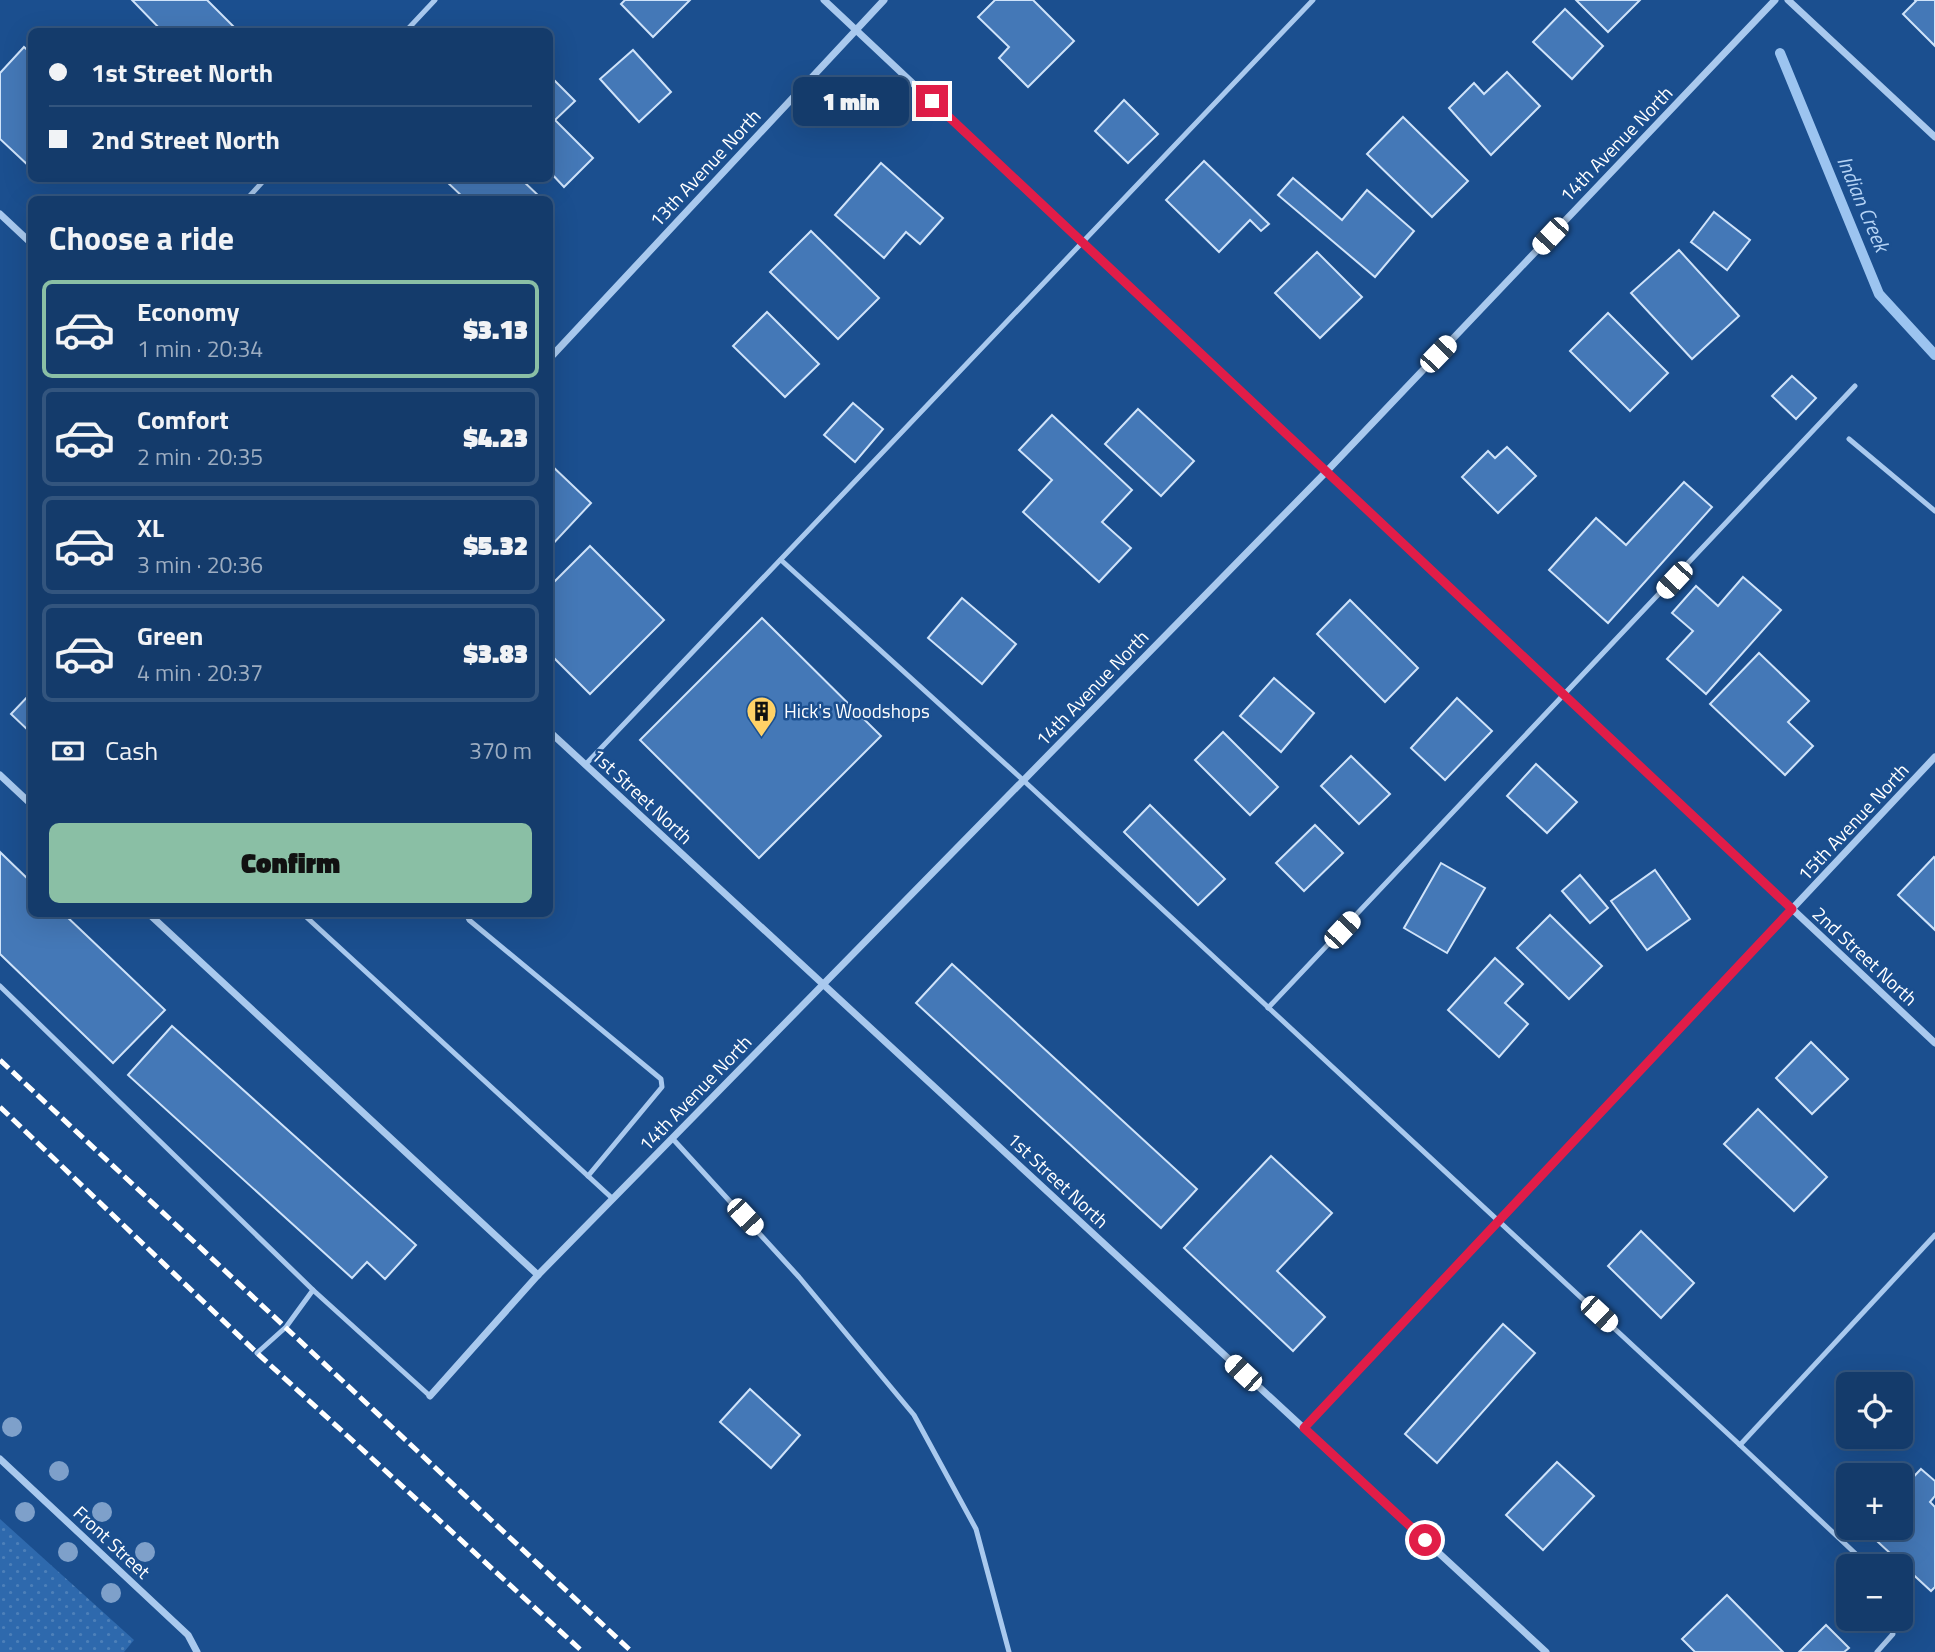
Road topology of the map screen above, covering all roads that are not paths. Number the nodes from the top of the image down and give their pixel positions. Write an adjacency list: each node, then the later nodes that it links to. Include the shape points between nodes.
1 (435, 0): 7 (lane)
2 (824, 0): 8 (street, 2nd Street North)
3 (884, 0): 8 (street, 13th Avenue North)
4 (1313, 0): 14 (lane)
5 (1774, 0): 18 (street, 14th Avenue North)
6 (1788, 0): 9 (street)
7 (409, 28)
8 (856, 30): 14 (street, 2nd Street North); 15 (street, 13th Avenue North)
9 (1935, 137)
10 (262, 182): 11 (lane)
11 (250, 196)
12 (0, 214): 13 (street)
13 (28, 240)
14 (1082, 242): 18 (street, 2nd Street North); 20 (lane)
15 (553, 355)
16 (1855, 386): 21 (lane)
17 (1849, 439): 19 (lane)
18 (1326, 472): 21 (street, 2nd Street North); 26 (street, 14th Avenue North)
19 (1935, 511)
20 (781, 560): 24 (lane); 26 (lane)
21 (1565, 696): 28 (street, 2nd Street North); 34 (lane)
22 (553, 735): 24 (street, 1st Street North)
23 (1935, 757): 28 (street, 15th Avenue North)
24 (585, 765): 32 (street, 1st Street North)
25 (0, 775): 27 (street)
26 (1023, 780): 32 (street, 14th Avenue North); 34 (lane)
27 (28, 801)
28 (1792, 909): 35 (street, 2nd Street North); 39 (street, 15th Avenue North)
29 (152, 917): 41 (street)
30 (306, 917): 37 (lane)
31 (468, 917): 37 (lane, via 661,1079 662,1087)
32 (823, 984): 36 (street, 14th Avenue North); 45 (street, 1st Street North)
33 (0, 986): 42 (lane)
34 (1268, 1007): 39 (lane)
35 (1935, 1043)
36 (672, 1138): 38 (street, 14th Avenue North); 51 (lane, via 799,1277 914,1415 976,1529)
37 (588, 1176): 38 (lane)
38 (613, 1199): 41 (street, 14th Avenue North)
39 (1499, 1221): 45 (street, 15th Avenue North); 46 (lane)
40 (1935, 1235): 46 (lane)
41 (538, 1275): 44 (street, 14th Avenue North)
42 (313, 1290): 43 (lane, via 286,1327); 44 (lane)
43 (257, 1353)
44 (430, 1396)
45 (1304, 1428): 52 (street, 1st Street North)
46 (1740, 1446): 48 (lane)
47 (0, 1459): 50 (street, Front Street, via 188,1635)
48 (1856, 1554)
49 (1892, 1631): 53 (lane)
50 (198, 1652)
51 (1009, 1652)
52 (1546, 1652)
53 (1877, 1652)

